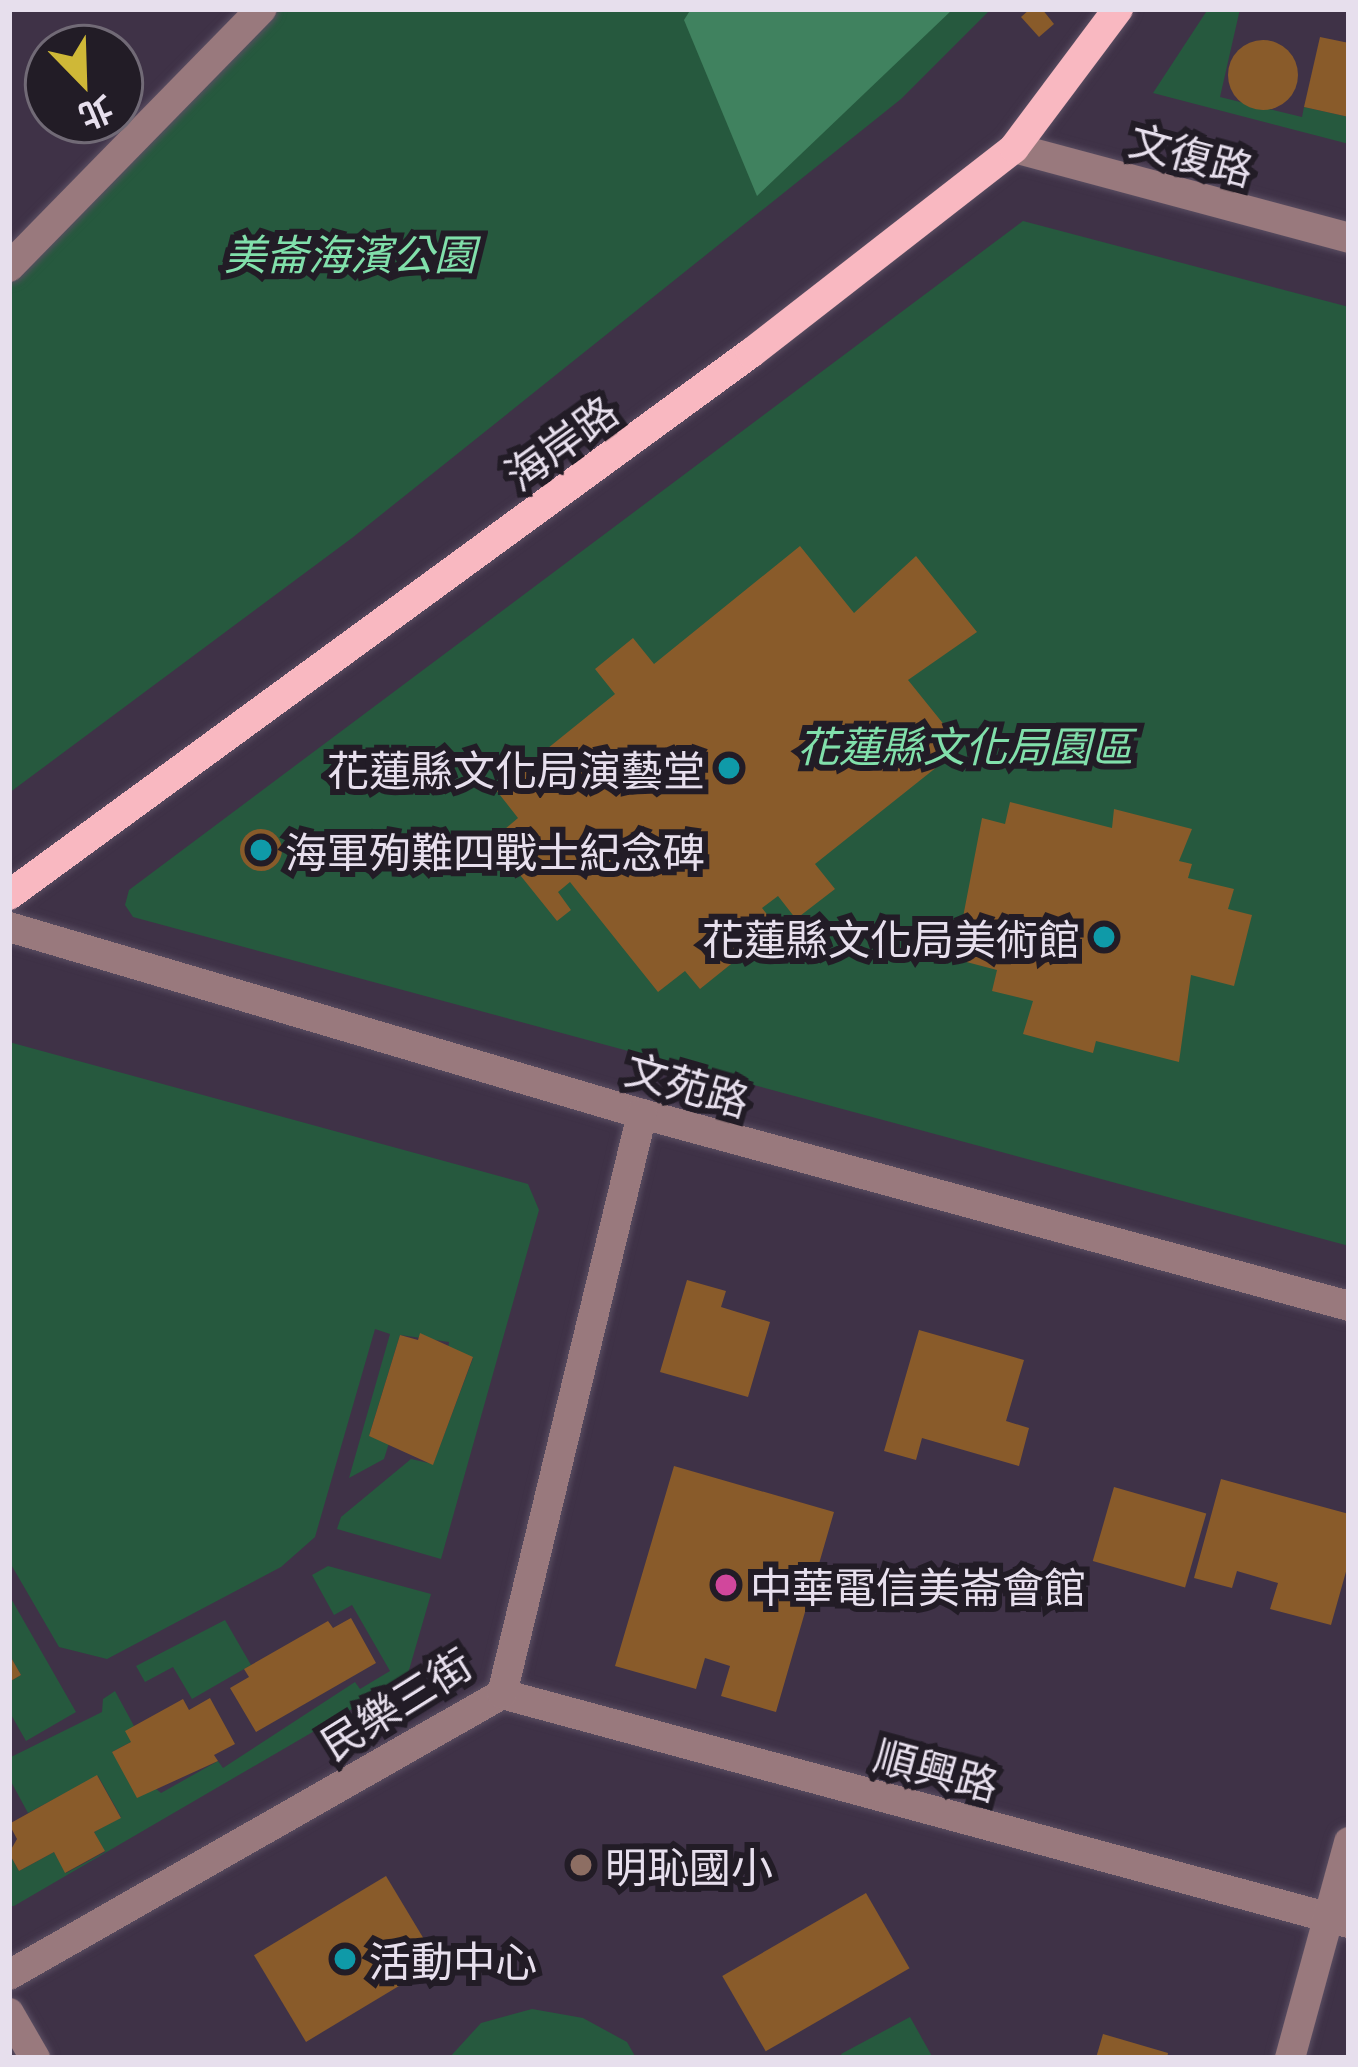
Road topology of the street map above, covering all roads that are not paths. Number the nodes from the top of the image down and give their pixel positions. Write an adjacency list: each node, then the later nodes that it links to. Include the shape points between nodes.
1 (262, 9): 5 (street)
2 (1118, 9): 3 (main road, 海岸路)
3 (1014, 148): 4 (street, 文復路); 6 (main road, 海岸路, via 751,353)
4 (1349, 238)
5 (9, 267)
6 (9, 895)
7 (9, 927): 8 (street, 文苑路)
8 (642, 1114): 9 (street, 文苑路); 10 (street, 民樂三街)
9 (1349, 1306)
10 (502, 1694): 12 (street, 順興路); 13 (street, 民樂三街)
11 (1349, 1842): 12 (street)
12 (1339, 1921): 16 (street)
13 (9, 1975)
14 (9, 2013): 15 (street)
15 (35, 2058)
16 (1290, 2058)

